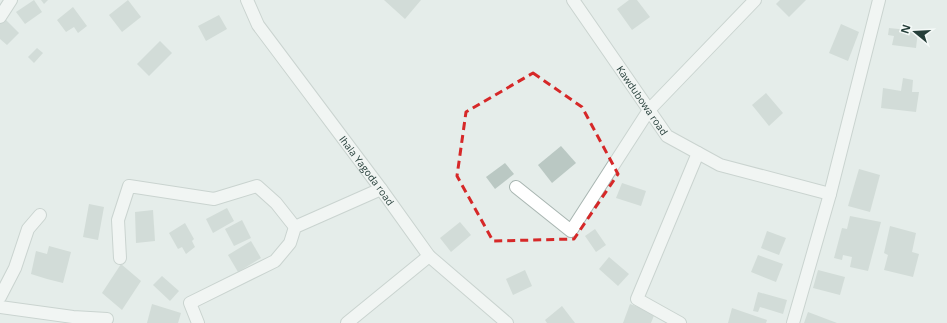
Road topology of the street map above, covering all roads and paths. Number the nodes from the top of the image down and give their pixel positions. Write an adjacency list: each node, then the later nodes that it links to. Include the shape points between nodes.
1 (11, 0): 6 (street)
2 (247, 0): 10 (street, Ihala Yagoda road, via 258,26)
3 (573, 0): 7 (street, Kawdubowa road)
4 (755, 0): 7 (street)
5 (879, 0): 11 (street)
6 (0, 17)
7 (649, 110): 8 (street, Kawdubowa road, via 666,136); 9 (street, via 571,231)
8 (698, 153): 11 (street, Kawdubowa road, via 720,165); 22 (street, via 637,299)
9 (516, 187)
10 (381, 188): 13 (street); 14 (street, Ihala Yagoda road)
11 (830, 194): 23 (street)
12 (40, 215): 16 (street, via 28,229)
13 (294, 227): 15 (street, via 276,203 257,186 214,199 129,186 118,220); 19 (street, via 290,243 275,261 190,303)
14 (429, 256): 20 (street); 21 (street, Ihala Yagoda road)
15 (120, 258)
16 (0, 297)
17 (0, 307): 18 (street)
18 (108, 319)
19 (198, 323)
20 (347, 323)
21 (507, 323)
22 (680, 323)
23 (793, 323)

